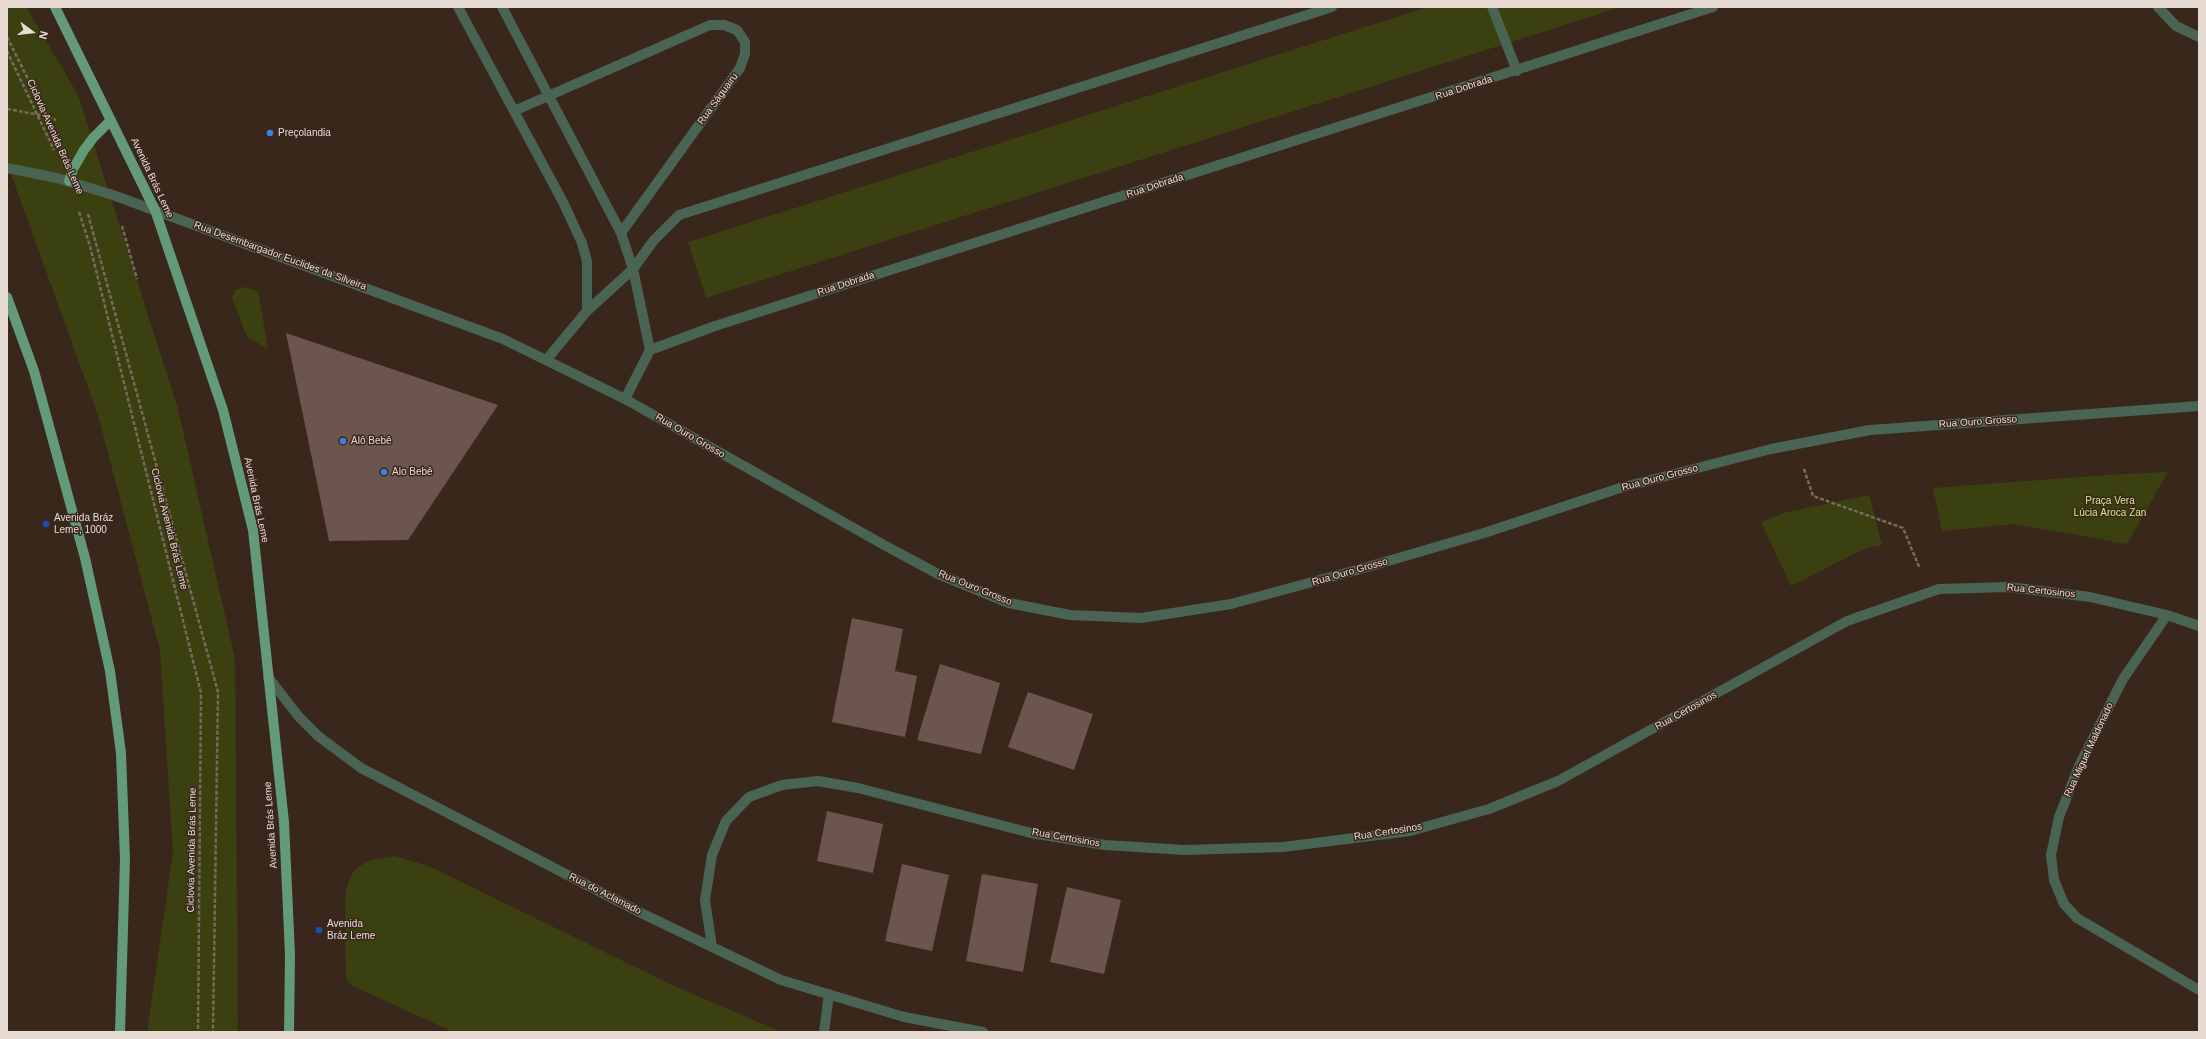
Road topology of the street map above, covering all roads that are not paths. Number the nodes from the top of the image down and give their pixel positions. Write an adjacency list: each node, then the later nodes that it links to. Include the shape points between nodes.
1 (55, 7): 12 (main road, Avenida Brás Leme)
2 (458, 7): 11 (street)
3 (502, 7): 10 (street)
4 (1332, 7): 17 (street, via 679,215 654,240)
5 (1492, 7): 9 (street)
6 (1713, 7): 9 (street, Rua Dobrada)
7 (2158, 7): 8 (street, via 2176,26)
8 (2199, 37)
9 (1517, 71): 20 (street, Rua Dobrada, via 715,326)
10 (548, 95): 11 (street, Rua Ságuairu); 16 (street); 16 (street, Rua Ságuairu, via 710,24 724,25 737,30 745,42 745,54 740,68)
11 (514, 111): 19 (street, via 563,202 582,244 587,261)
12 (112, 120): 14 (main road, via 93,138 72,169); 15 (main road, Avenida Brás Leme)
13 (7, 168): 14 (street, Rua Desembargador Euclides da Silveira)
14 (69, 181): 15 (street, Rua Desembargador Euclides da Silveira)
15 (155, 210): 21 (street, Rua Desembargador Euclides da Silveira, via 503,339); 26 (main road, Avenida Brás Leme, via 223,410 251,522)
16 (622, 233): 17 (street)
17 (633, 269): 19 (street); 20 (street)
18 (7, 297): 30 (main road, via 38,386 85,558 110,671 121,753 125,851 124,972)
19 (587, 311): 21 (street)
20 (650, 350): 22 (street)
21 (547, 359): 22 (street, Rua Ouro Grosso)
22 (625, 399): 23 (street, Rua Ouro Grosso, via 938,574 1009,603 1070,615 1141,618 1239,602 1424,550 1620,488 1795,444 1870,430)
23 (2199, 406)
24 (2167, 615): 25 (street, Rua Certosinos); 27 (street, Rua Certosinos, via 2090,597 2009,587 1939,589 1846,621 1558,781 1489,809 1410,830 1284,847 1185,850 1105,845 1031,833 818,780 782,785 749,797 726,821 712,855 705,900); 28 (street, Rua Miguel Maldonado, via 2123,678 2079,766 2059,817 2051,855 2054,880 2064,904 2077,918)
25 (2199, 626)
26 (268, 678): 27 (street, Rua do Aclamado, via 318,736 361,768); 31 (main road, Avenida Brás Leme, via 284,822 290,955)
27 (712, 947): 29 (street, Rua do Aclamado, via 781,980)
28 (2199, 990)
29 (829, 994): 32 (street); 33 (street, Rua do Aclamado, via 904,1017)
30 (120, 1032)
31 (290, 1032)
32 (824, 1032)
33 (983, 1032)

